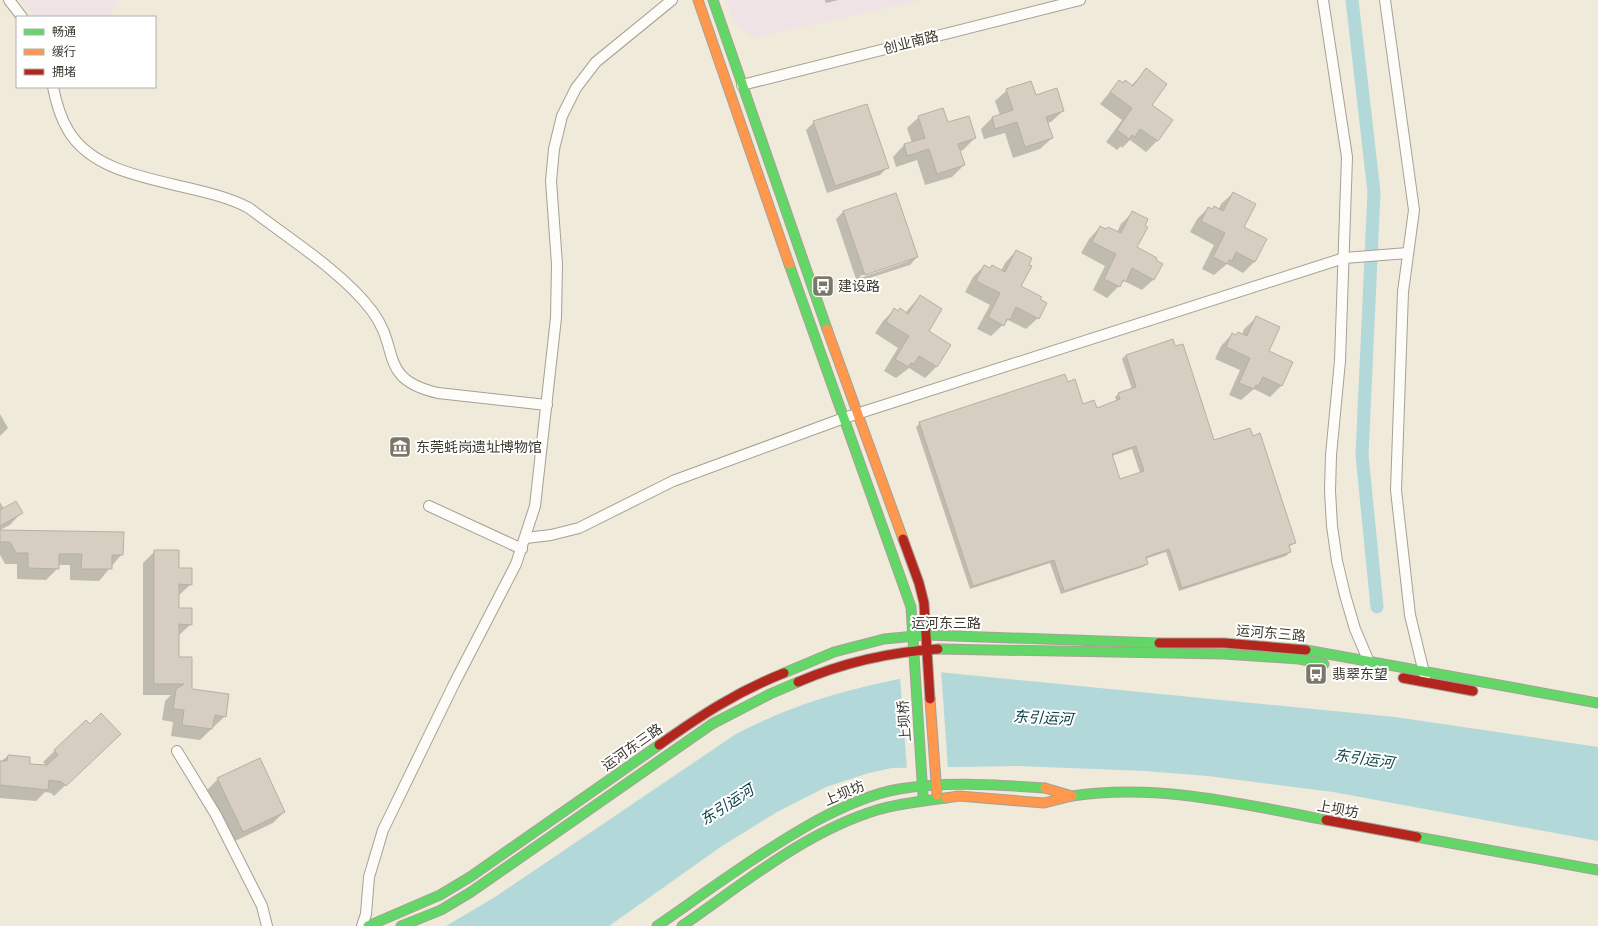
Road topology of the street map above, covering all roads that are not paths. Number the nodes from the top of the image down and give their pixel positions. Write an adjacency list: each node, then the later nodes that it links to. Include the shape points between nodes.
1 (9, 0): 8 (street)
2 (672, 0): 13 (street, via 596,62 576,88 562,116 552,165 557,264 556,318)
3 (698, 0): 15 (street)
4 (713, 0): 9 (street)
5 (1080, 0): 9 (street, 创业南路)
6 (1323, 0): 12 (street, via 1347,157)
7 (1385, 0): 11 (street, via 1414,210)
8 (21, 16)
9 (742, 85): 14 (street)
10 (53, 88): 13 (street, via 60,115 68,131 96,160 123,172 220,195 239,202 346,282 377,318 392,361 409,382 424,390 438,393)
11 (1408, 253): 12 (street); 25 (street, via 1403,292 1396,490 1410,615)
12 (1344, 258): 14 (street); 23 (street, via 1340,361 1331,455 1332,526 1345,595 1355,629)
13 (547, 405): 17 (street, via 538,486)
14 (858, 414): 15 (street); 19 (street, via 919,583 924,603)
15 (844, 418): 17 (street, via 673,481 579,528); 20 (street, via 905,587 911,607)
16 (429, 506): 18 (street)
17 (526, 538): 18 (street)
18 (522, 549): 37 (street, via 507,584 454,684 383,830 369,877)
19 (926, 635): 20 (street, 运河东三路); 21 (street); 23 (street, 运河东三路, via 1224,643 1298,648)
20 (912, 636): 22 (street); 38 (street, 运河东三路, via 884,639 834,652 740,692 710,709 470,877 440,895)
21 (927, 649): 22 (street, 运河东三路); 24 (street, 运河东三路, via 1224,654 1299,659); 31 (street, 上坝桥)
22 (913, 650): 32 (street, 上坝桥); 41 (street, 运河东三路, via 836,667 742,707 712,724 472,892 441,910)
23 (1369, 662): 25 (street, 运河东三路)
24 (1336, 666)
25 (1423, 671): 27 (street); 29 (street, 运河东三路)
26 (1396, 677): 27 (street)
27 (1426, 682): 28 (street)
28 (1486, 693)
29 (1598, 703)
30 (177, 751): 39 (street, via 216,815 262,906)
31 (936, 785): 32 (street, 上坝坊); 33 (street, 上坝坊, via 957,783 1045,788); 34 (street)
32 (923, 786): 35 (street); 42 (street, 上坝坊, via 873,796 806,825)
33 (1072, 796): 34 (street, 上坝坊, via 1044,803 959,796); 36 (street, 上坝坊, via 1120,790 1201,797)
34 (937, 799): 35 (street, 上坝坊)
35 (924, 801): 43 (street, 上坝坊, via 877,810 810,840)
36 (1598, 870)
37 (366, 914): 38 (street); 40 (street)
38 (371, 925)
39 (267, 926)
40 (362, 926)
41 (401, 926)
42 (657, 926)
43 (682, 926)

